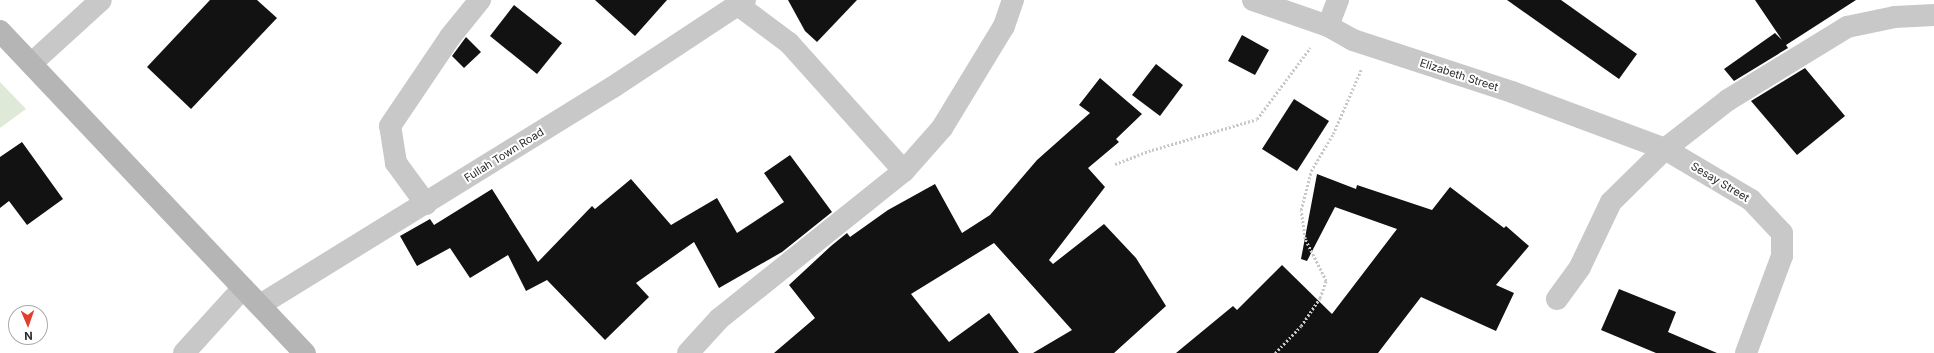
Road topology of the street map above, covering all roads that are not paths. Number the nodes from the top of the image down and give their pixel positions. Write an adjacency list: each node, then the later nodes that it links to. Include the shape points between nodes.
1 (101, 0): 10 (street)
2 (480, 0): 13 (street, via 450,37 390,126 396,163)
3 (1013, 0): 12 (street, via 1004,26 942,128)
4 (1253, 0): 8 (street, Elizabeth Street)
5 (1338, 0): 8 (street)
6 (741, 2): 12 (street, via 789,43); 13 (street, Fullah Town Road, via 613,87)
7 (1934, 14): 11 (street, via 1896,17 1847,26 1728,100)
8 (1328, 26): 11 (street, Elizabeth Street, via 1371,46 1512,92)
9 (0, 31): 10 (street)
10 (32, 63): 14 (street)
11 (1665, 149): 15 (street, via 1611,202 1580,267); 20 (street, Sesay Street, via 1751,200 1782,233 1782,256)
12 (904, 171): 19 (street, via 719,319)
13 (426, 204): 16 (street, Fullah Town Road)
14 (243, 288): 16 (street); 17 (street)
15 (1557, 299)
16 (260, 305): 18 (street)
17 (184, 353)
18 (305, 353)
19 (688, 353)
20 (1746, 353)

